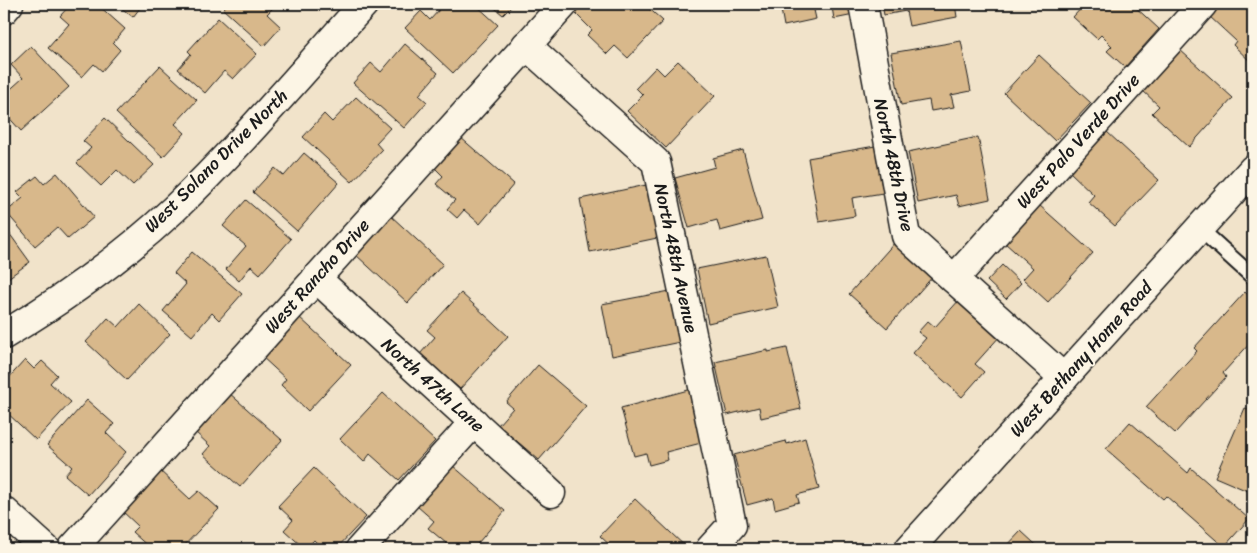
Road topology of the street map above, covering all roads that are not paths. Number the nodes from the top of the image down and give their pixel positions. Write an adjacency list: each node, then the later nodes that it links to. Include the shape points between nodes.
1 (9, 4): 6 (street)
2 (364, 4): 13 (street, West Solano Drive North, via 173,210 112,261)
3 (564, 4): 7 (street, West Rancho Drive)
4 (863, 4): 12 (street, North 48th Drive, via 906,236)
5 (1203, 4): 12 (street, West Palo Verde Drive)
6 (4, 10)
7 (526, 45): 10 (street, West Rancho Drive); 21 (street, North 48th Avenue, via 656,162 732,525)
8 (1253, 169): 9 (street, West Bethany Home Road)
9 (1200, 228): 11 (lane); 14 (street, West Bethany Home Road)
10 (316, 278): 15 (street, North 47th Lane); 19 (street, West Rancho Drive)
11 (1253, 278)
12 (954, 279): 14 (street, North 48th Drive)
13 (4, 335)
14 (1064, 378): 22 (street, West Bethany Home Road)
15 (474, 422): 16 (street, North 47th Lane); 20 (street)
16 (551, 493)
17 (4, 511): 18 (street)
18 (46, 549)
19 (72, 549)
20 (360, 549)
21 (710, 549)
22 (909, 549)

